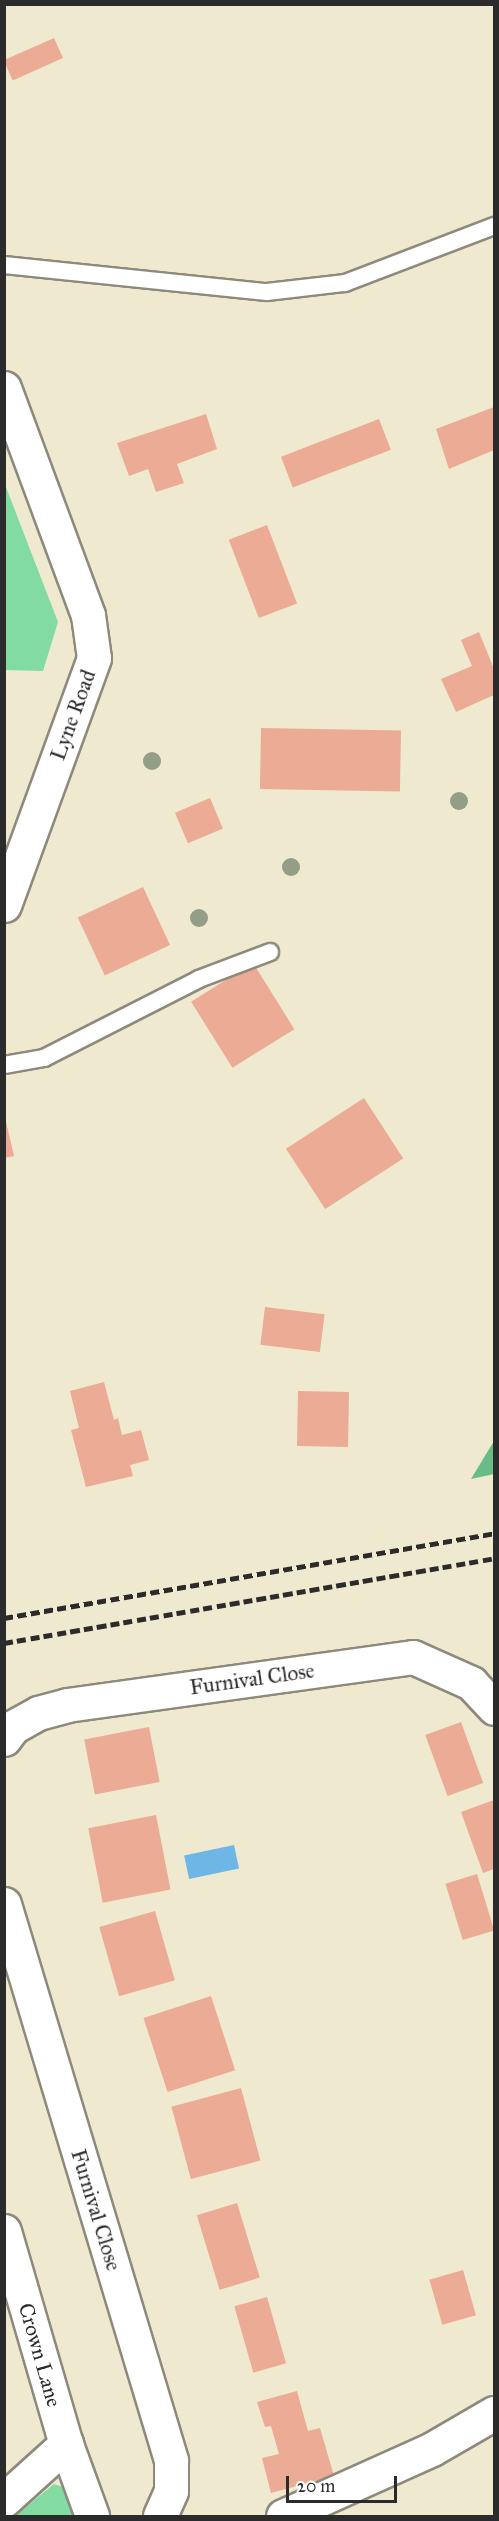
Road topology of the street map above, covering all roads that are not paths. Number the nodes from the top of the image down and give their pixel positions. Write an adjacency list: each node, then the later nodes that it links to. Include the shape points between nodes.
1 (495, 226): 2 (lane, via 345,284 267,292)
2 (4, 265)
3 (4, 388): 4 (street, Lyne Road, via 88,615 94,658)
4 (4, 905)
5 (270, 952): 6 (lane, via 199,980 44,1058)
6 (4, 1065)
7 (495, 1708): 8 (street, Furnival Close, via 471,1683 413,1657 67,1705 38,1713 14,1727)
8 (4, 1739)
9 (4, 1904): 15 (street, Furnival Close, via 171,2460 171,2491)
10 (4, 2231): 12 (street, Crown Lane)
11 (495, 2413): 16 (street, via 432,2449)
12 (66, 2444): 13 (street); 14 (street, Crown Lane)
13 (4, 2500)
14 (92, 2517)
15 (160, 2517)
16 (283, 2517)

